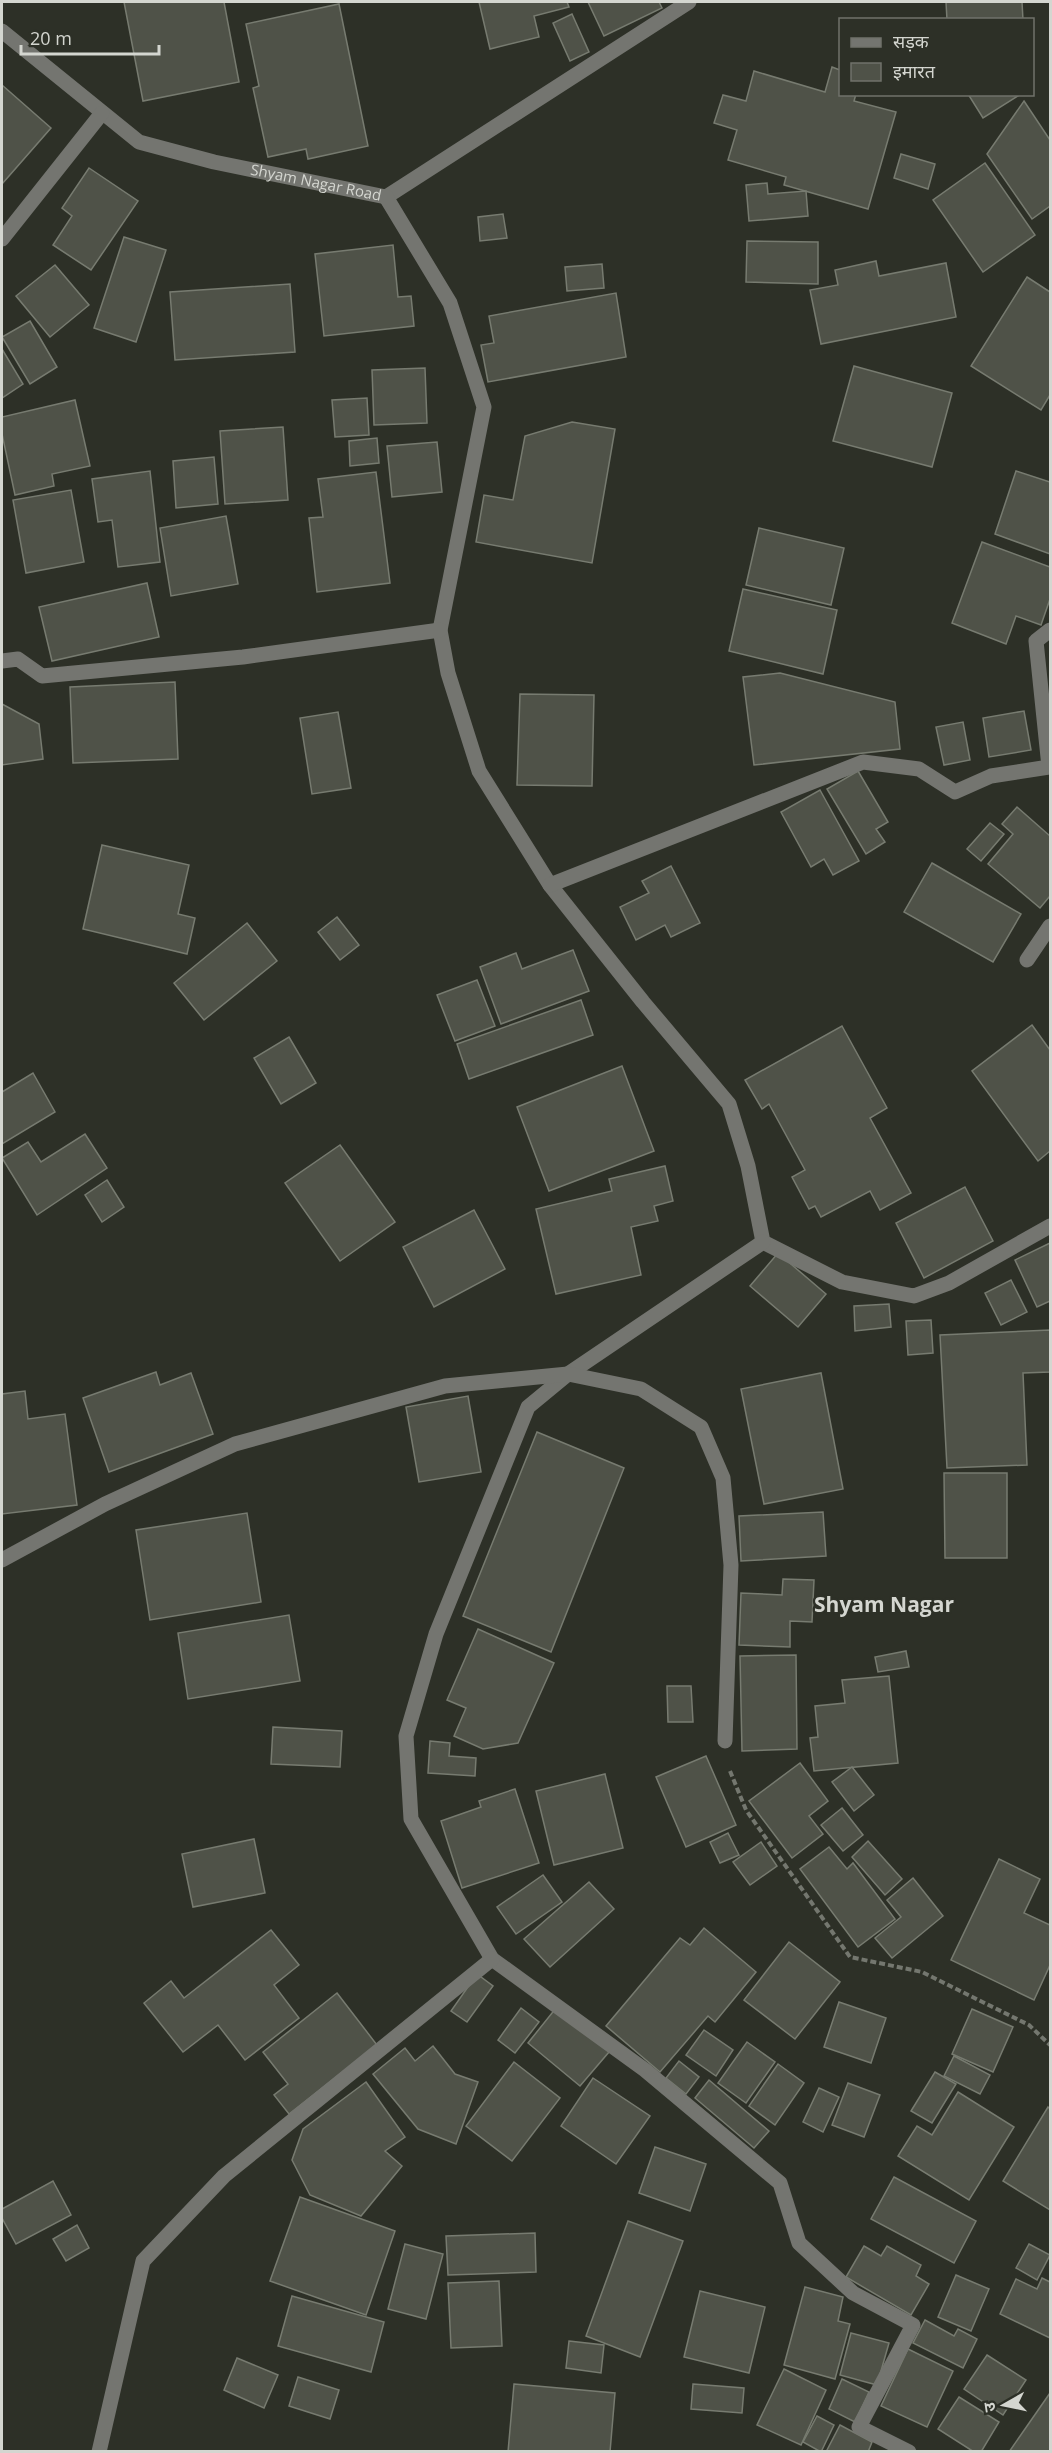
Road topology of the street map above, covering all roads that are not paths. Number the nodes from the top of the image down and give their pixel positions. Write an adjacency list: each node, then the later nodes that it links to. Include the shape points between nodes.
1 (689, 2): 4 (street, Shyam Nagar Road)
2 (2, 31): 3 (street, Shyam Nagar Road)
3 (102, 113): 4 (street, Shyam Nagar Road, via 139,142 214,162); 5 (street)
4 (386, 197): 6 (street, via 450,303 484,407)
5 (2, 239)
6 (440, 630): 8 (street, via 243,657 42,676 18,659); 9 (street, via 448,673 479,771)
7 (1050, 630): 9 (street, via 1036,641 1048,767 991,776 955,792 919,770 863,762)
8 (2, 661)
9 (550, 885): 13 (street, via 729,1104 748,1166)
10 (1050, 926): 11 (street)
11 (1027, 960)
12 (1050, 1226): 13 (street, via 949,1283 914,1296 842,1282)
13 (763, 1242): 14 (street)
14 (568, 1374): 15 (street, via 445,1386 235,1444 105,1504); 16 (street, via 641,1389 701,1427 723,1478 730,1565); 17 (street, via 528,1407 436,1634 406,1736 411,1819)
15 (2, 1560)
16 (725, 1741)
17 (492, 1959): 18 (street, via 224,2176 143,2261); 19 (street, via 645,2070 780,2183 799,2243 853,2293 913,2325 859,2427)
18 (99, 2451)
19 (909, 2451)

